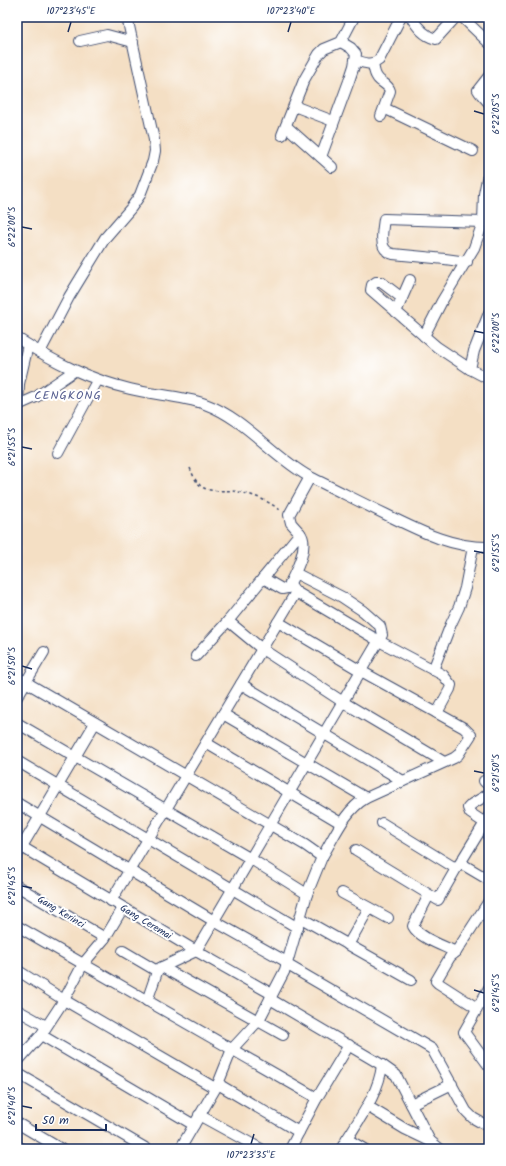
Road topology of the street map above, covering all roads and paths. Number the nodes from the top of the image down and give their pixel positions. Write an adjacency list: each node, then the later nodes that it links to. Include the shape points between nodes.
1 (127, 17): 8 (street)
2 (354, 17): 9 (street)
3 (401, 17): 12 (street, via 379,60)
4 (411, 17): 5 (street, via 424,34 436,39)
5 (456, 17)
6 (462, 17): 10 (street)
7 (80, 41): 8 (street, via 107,35)
8 (133, 42): 30 (street, via 154,140 153,162 140,195 132,208 105,238 69,297)
9 (341, 42): 11 (street, via 354,51); 15 (street, via 319,54 304,80)
10 (489, 43)
11 (355, 60): 12 (street); 16 (street)
12 (374, 64): 17 (street, via 374,72 378,79 390,88 383,112)
13 (489, 76): 14 (street, via 478,90)
14 (489, 103)
15 (294, 106): 16 (street); 18 (street, via 284,131)
16 (333, 121): 18 (street)
17 (473, 151)
18 (321, 157): 19 (street)
19 (332, 167)
20 (488, 179): 21 (street)
21 (483, 222): 22 (street); 22 (street, via 384,219 383,242 387,251 393,254)
22 (467, 262): 27 (street, via 442,301)
23 (410, 280): 24 (street)
24 (402, 298): 25 (street); 25 (street, via 381,282 372,285 371,290)
25 (396, 312): 27 (street)
26 (489, 313): 31 (street)
27 (424, 336): 31 (street)
28 (17, 338): 29 (street)
29 (28, 345): 30 (street); 35 (street, via 19,384)
30 (40, 352): 32 (street)
31 (470, 369): 33 (street)
32 (74, 371): 34 (street); 35 (street)
33 (489, 379)
34 (97, 381): 36 (street); 38 (street, via 195,401 216,409 242,425)
35 (18, 406)
36 (58, 453)
37 (190, 468): 39 (path, via 193,477 203,488 254,495)
38 (310, 477): 39 (street); 41 (street, via 418,530)
39 (289, 515): 40 (street)
40 (300, 533): 43 (street, via 304,544); 44 (street)
41 (472, 547): 42 (street); 52 (street, via 459,607)
42 (489, 547)
43 (295, 573): 45 (street, via 290,583); 48 (street, via 363,611 380,626 382,635)
44 (263, 578): 45 (street, via 282,589); 46 (street)
45 (294, 590): 47 (street); 48 (street)
46 (228, 621): 49 (street); 51 (street)
47 (278, 622): 49 (street); 53 (street)
48 (379, 641): 52 (street); 53 (street)
49 (262, 650): 55 (street); 57 (street)
50 (44, 652): 54 (street)
51 (196, 656)
52 (433, 670): 58 (street, via 443,675 451,685)
53 (361, 671): 57 (street); 58 (street)
54 (21, 679): 56 (street); 61 (street)
55 (241, 684): 59 (street); 62 (street)
56 (17, 697)
57 (343, 702): 62 (street); 66 (street)
58 (437, 713): 66 (street, via 464,728 471,735 458,755)
59 (223, 714): 63 (street); 67 (street)
60 (17, 723): 64 (street)
61 (95, 723): 64 (street); 68 (street)
62 (325, 733): 67 (street); 69 (street)
63 (206, 743): 68 (street); 71 (street)
64 (75, 757): 70 (street); 75 (street)
65 (17, 761): 70 (street)
66 (444, 762): 69 (street)
67 (307, 763): 71 (street); 73 (street)
68 (186, 776): 75 (street); 80 (street)
69 (403, 781): 73 (street)
70 (58, 786): 76 (street); 81 (street)
71 (290, 792): 78 (street); 80 (street)
72 (489, 794): 77 (street, via 468,808 470,813)
73 (366, 798): 78 (street, via 357,803)
74 (17, 803): 76 (street)
75 (166, 809): 81 (street); 85 (street)
76 (40, 817): 82 (street); 87 (street)
77 (487, 820): 86 (street)
78 (341, 823): 84 (street)
79 (382, 823): 86 (street, via 452,866)
80 (270, 825): 84 (street); 85 (street)
81 (148, 839): 87 (street); 90 (street)
82 (19, 849): 94 (street, Gang Ceremai)
83 (356, 850): 93 (street)
84 (322, 857): 92 (street)
85 (251, 859): 90 (street); 92 (street)
86 (458, 866): 88 (street, via 462,864); 93 (street, via 438,900)
87 (130, 870): 94 (street); 99 (street)
88 (489, 880)
89 (17, 886): 102 (street, Gang Kerinci)
90 (233, 889): 99 (street); 100 (street)
91 (342, 893): 97 (street)
92 (307, 894): 100 (street)
93 (429, 895): 106 (street, via 413,926 414,930)
94 (111, 901): 96 (street, Gang Ceremai)
95 (489, 902): 106 (street)
96 (123, 908): 102 (street); 104 (street, Gang Ceremai)
97 (369, 908): 98 (street); 103 (street)
98 (388, 918)
99 (214, 921): 104 (street); 107 (street)
100 (299, 923): 103 (street); 107 (street)
101 (17, 926): 108 (street)
102 (105, 938): 108 (street)
103 (348, 945): 111 (street)
104 (196, 951): 109 (street); 113 (street, Gang Ceremai)
105 (123, 952): 109 (street)
106 (456, 952): 116 (street, via 450,957 436,981)
107 (286, 963): 113 (street); 128 (street, via 432,1049)
108 (83, 964): 114 (street); 115 (street)
109 (159, 969): 115 (street); 118 (street)
110 (17, 970): 114 (street)
111 (411, 980)
112 (489, 988): 116 (street)
113 (271, 997): 118 (street); 121 (street, Gang Ceremai)
114 (64, 1000): 119 (street); 129 (street)
115 (147, 1001): 122 (street)
116 (477, 1008): 124 (street, via 464,1032)
117 (17, 1010): 119 (street)
118 (259, 1020): 120 (street); 122 (street)
119 (43, 1031): 123 (street); 135 (street)
120 (283, 1035)
121 (349, 1045): 126 (street, Gang Ceremai); 130 (street)
122 (232, 1049): 129 (street); 130 (street)
123 (21, 1051): 125 (street)
124 (488, 1061)
125 (17, 1062)
126 (382, 1065): 131 (street, Gang Ceremai, via 396,1076); 132 (street, via 380,1080)
127 (17, 1073): 144 (street)
128 (452, 1084): 131 (street); 136 (street, via 469,1114)
129 (216, 1086): 133 (street); 137 (street)
130 (317, 1098): 137 (street)
131 (411, 1104): 140 (street, Gang Ceremai)
132 (367, 1106): 138 (street); 140 (street)
133 (200, 1115): 135 (street); 145 (street)
134 (17, 1123): 143 (street)
135 (194, 1125): 141 (street)
136 (489, 1127)
137 (299, 1132): 146 (street)
138 (347, 1139): 147 (street); 148 (street)
139 (17, 1146): 142 (street)
140 (436, 1147)
141 (184, 1148)
142 (22, 1149)
143 (61, 1149)
144 (147, 1149)
145 (261, 1149)
146 (290, 1149)
147 (341, 1149)
148 (364, 1149)

